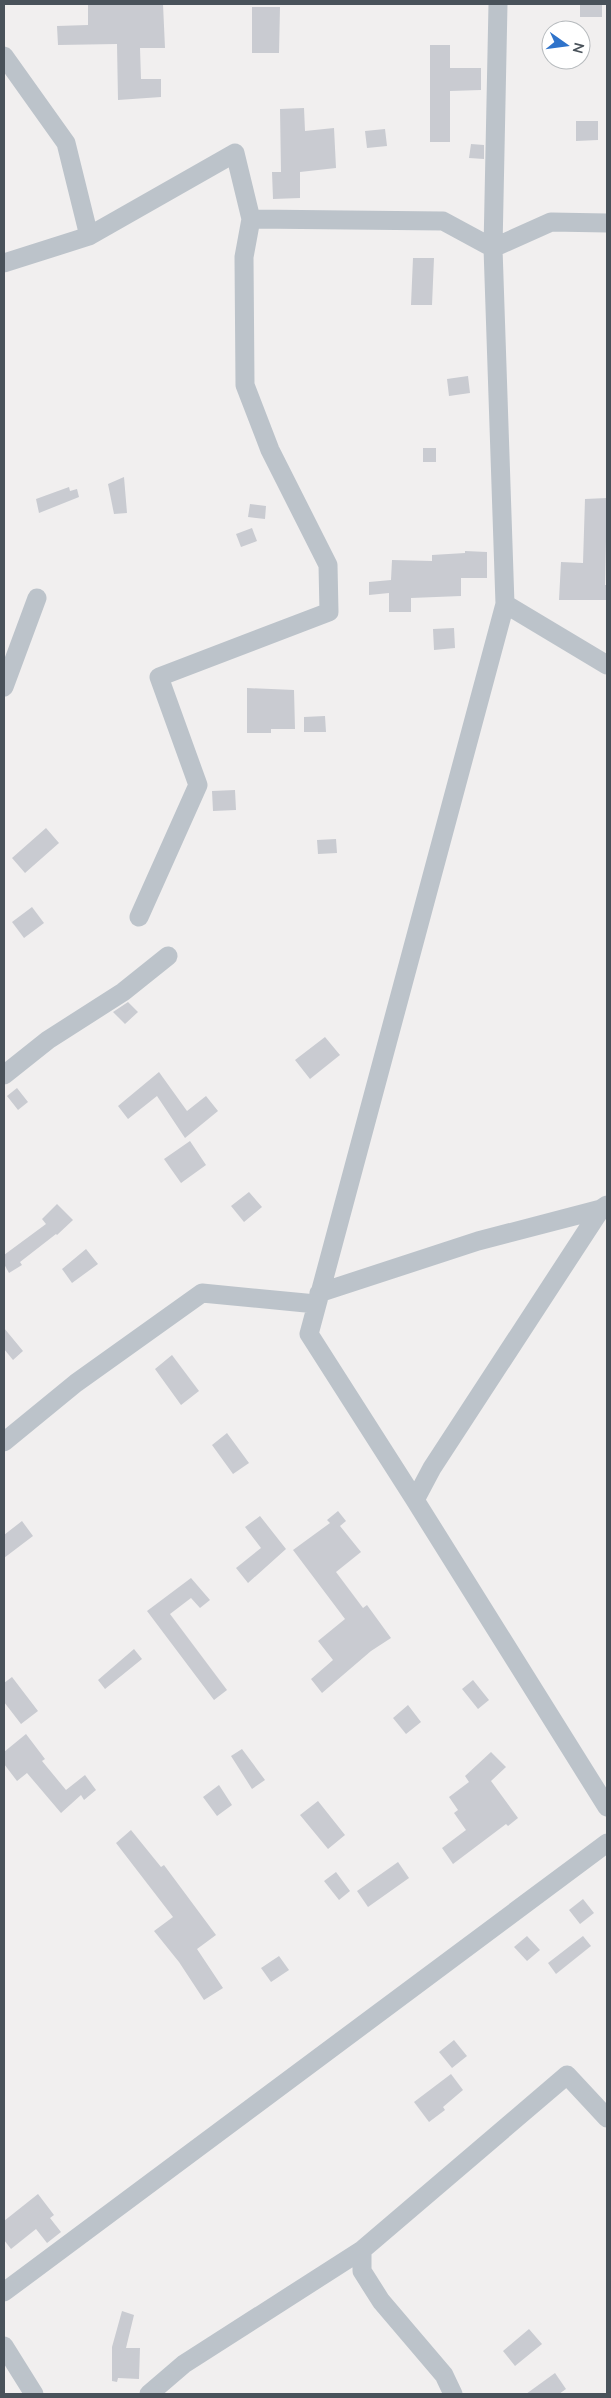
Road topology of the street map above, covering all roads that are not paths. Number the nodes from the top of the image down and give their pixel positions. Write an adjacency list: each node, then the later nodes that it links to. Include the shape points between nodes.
1 (498, 4): 6 (street)
2 (4, 56): 5 (street, via 66,143)
3 (250, 219): 5 (street, via 236,153); 6 (street, via 443,221); 12 (street, via 244,257 245,385 270,450 328,565 330,612 159,678 198,785)
4 (607, 222): 6 (street, via 551,222)
5 (89, 236): 7 (street)
6 (494, 248): 9 (street)
7 (4, 263)
8 (37, 598): 11 (street)
9 (505, 604): 10 (street); 16 (street)
10 (607, 665)
11 (4, 686)
12 (139, 917)
13 (168, 956): 14 (street, via 123,992 48,1040)
14 (4, 1076)
15 (604, 1207): 16 (street, via 478,1241); 18 (street, via 432,1468)
16 (318, 1299): 17 (street, via 202,1293 76,1383); 18 (street, via 309,1334)
17 (4, 1442)
18 (415, 1500): 19 (street)
19 (607, 1807)
20 (607, 1843): 23 (street)
21 (607, 2118): 22 (street, via 567,2075)
22 (362, 2250): 26 (street, via 184,2364); 27 (street, via 362,2271 381,2301 444,2375)
23 (4, 2292)
24 (4, 2346): 25 (street)
25 (34, 2394)
26 (148, 2394)
27 (453, 2394)

